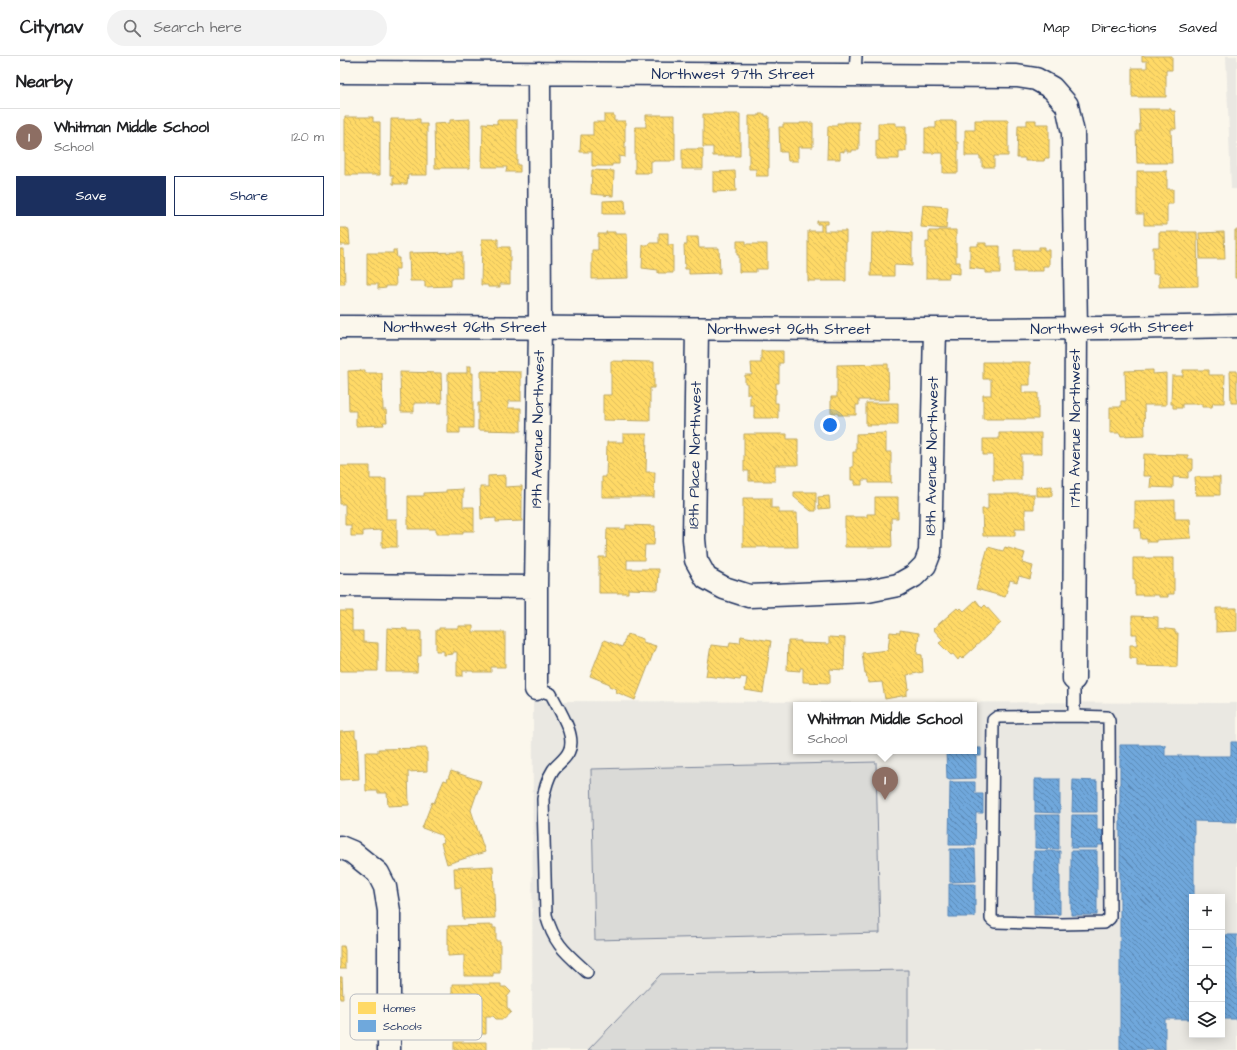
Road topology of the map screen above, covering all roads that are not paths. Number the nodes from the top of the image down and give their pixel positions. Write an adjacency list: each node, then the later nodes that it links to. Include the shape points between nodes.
1 (856, 66): 3 (street, Northwest 97th Street); 4 (street, Northwest 97th Street, via 1017,76 1036,80)
2 (340, 72): 3 (street, Northwest 97th Street)
3 (539, 73): 7 (street, 19th Avenue Northwest)
4 (1052, 88): 9 (street, 17th Avenue Northwest, via 1067,104 1073,133)
5 (1237, 326): 9 (street, Northwest 96th Street)
6 (340, 327): 7 (street, Northwest 96th Street)
7 (540, 327): 8 (street, Northwest 96th Street); 13 (street, 19th Avenue Northwest)
8 (697, 329): 10 (street, Northwest 96th Street); 11 (street, 18th Place Northwest, via 694,539 696,560 706,578 724,588 749,596 868,591 898,585)
9 (1076, 329): 10 (street, Northwest 96th Street); 14 (street, 17th Avenue Northwest)
10 (935, 330): 11 (street, 18th Avenue Northwest, via 930,552 925,565)
11 (914, 576)
12 (340, 584): 13 (street)
13 (536, 587): 15 (street, 19th Avenue Northwest)
14 (1074, 679): 16 (lane)
15 (536, 690): 18 (lane, via 551,694 563,716 572,742 569,752 553,770 546,784 543,799 546,915 550,931 562,949)
16 (1074, 716): 16 (lane, via 997,717 993,720 991,919 995,922 1104,923 1110,918 1109,721 1107,717)
17 (340, 848): 19 (street, via 352,852 378,873 386,887 389,911)
18 (587, 972)
19 (389, 994)

